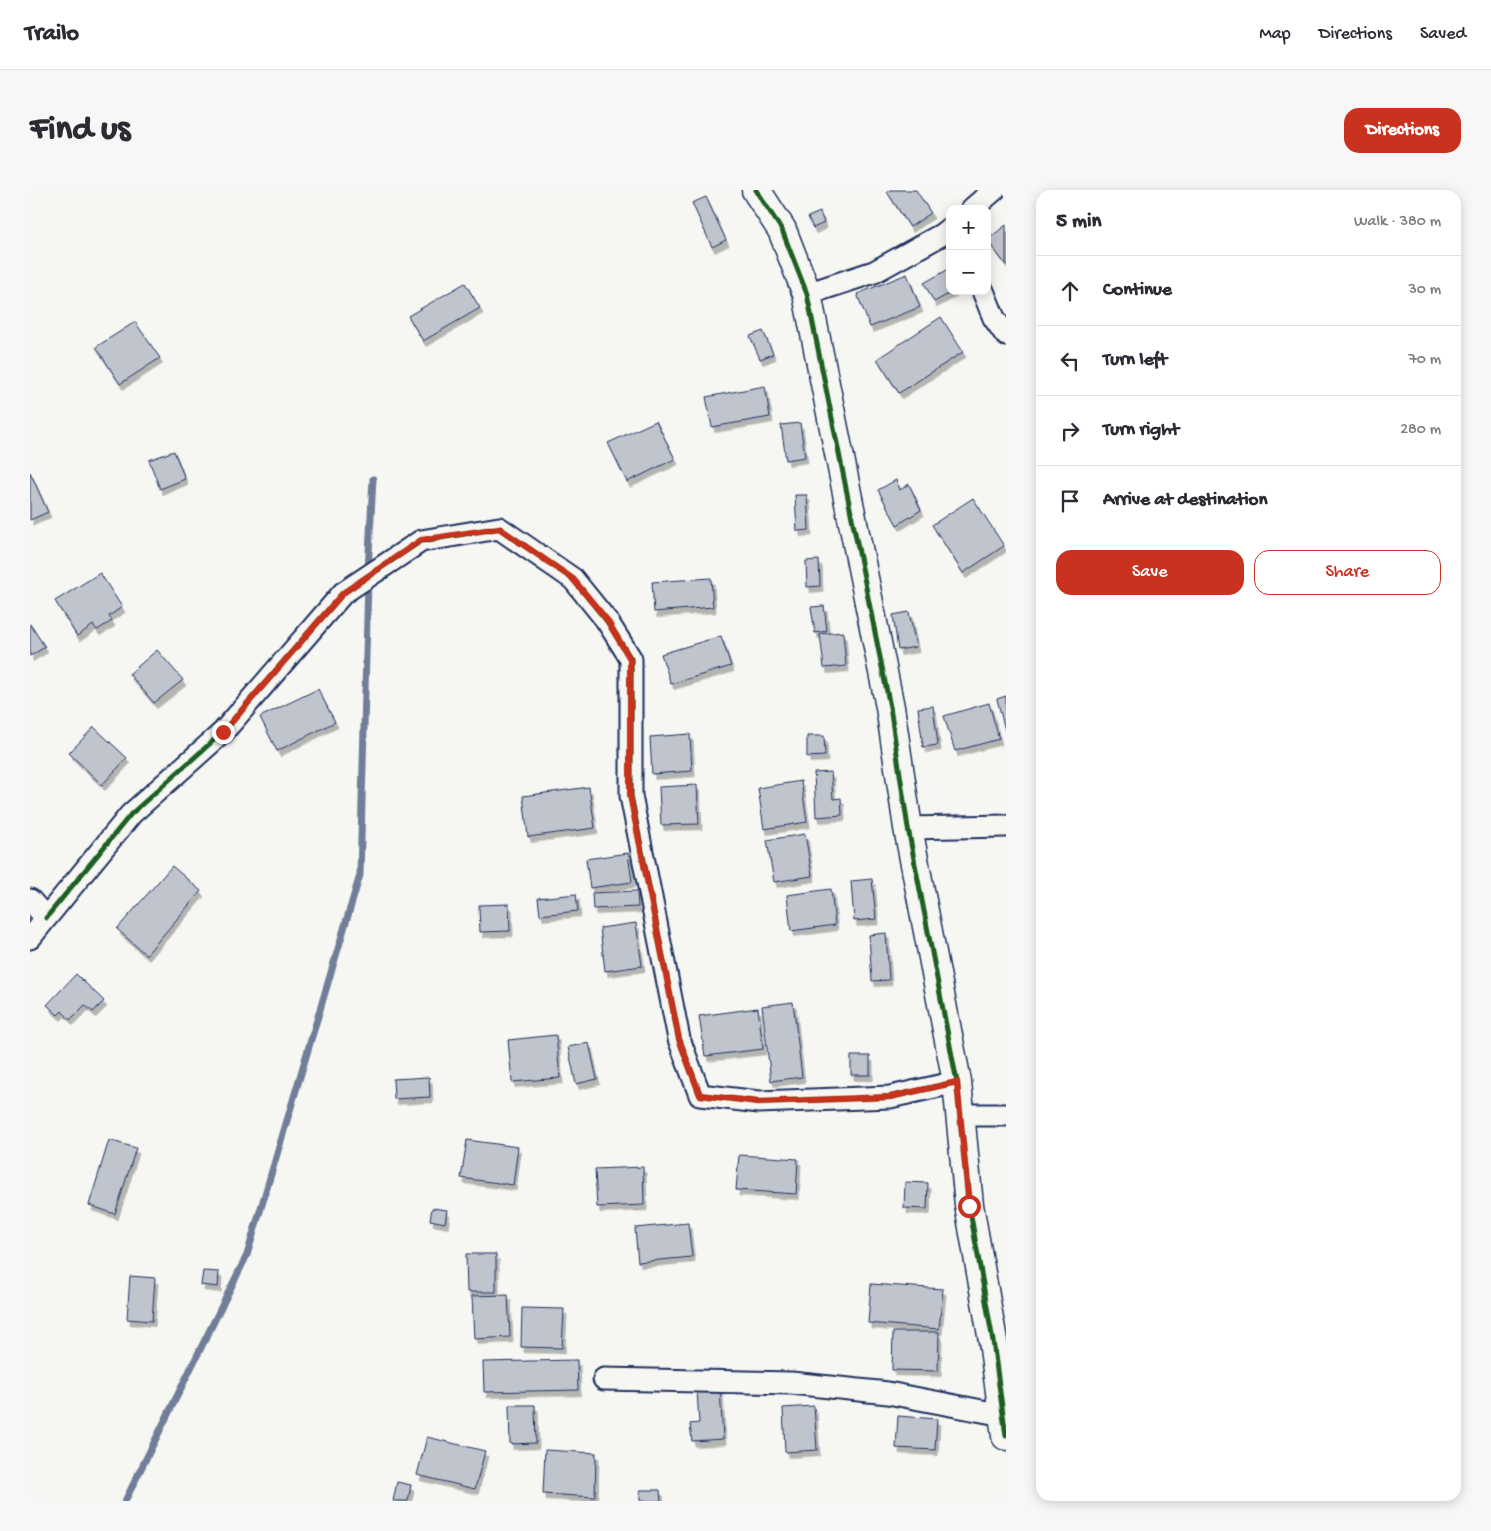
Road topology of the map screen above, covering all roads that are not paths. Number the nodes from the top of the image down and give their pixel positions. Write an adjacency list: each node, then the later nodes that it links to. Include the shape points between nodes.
1 (756, 190): 5 (street, via 782,230)
2 (994, 190): 3 (street)
3 (977, 205)
4 (946, 231): 5 (street, via 874,272)
5 (807, 294): 9 (street, via 890,707)
6 (985, 295): 7 (street, via 994,318)
7 (1006, 335)
8 (1006, 826): 9 (street)
9 (908, 828): 13 (street)
10 (30, 900): 11 (street)
11 (46, 918): 12 (street); 13 (street, via 131,814 223,732 343,593 421,540 499,528 573,579 607,620 630,659 630,796 679,1039 700,1095 758,1102 890,1097)
12 (30, 938)
13 (957, 1082): 14 (street)
14 (960, 1115): 15 (street); 17 (street, via 969,1206)
15 (1006, 1115)
16 (604, 1379): 17 (street, via 791,1383 888,1393)
17 (1004, 1426)

